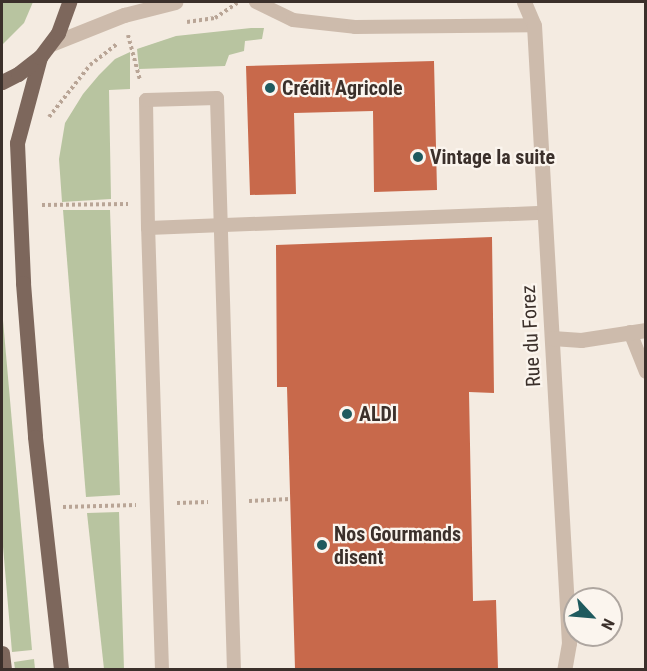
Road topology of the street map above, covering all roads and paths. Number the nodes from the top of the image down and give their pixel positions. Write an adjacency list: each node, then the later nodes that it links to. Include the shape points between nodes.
1 (69, 2): 6 (main road)
2 (175, 2): 6 (street, via 124,15)
3 (256, 2): 5 (lane, via 293,20 355,27)
4 (524, 2): 5 (street, Rue du Forez)
5 (534, 25): 11 (street, Rue du Forez)
6 (51, 44): 7 (main road)
7 (40, 57): 8 (main road); 19 (main road, via 17,143 33,413)
8 (2, 82)
9 (146, 100): 10 (path, via 129,39 90,65); 12 (lane, via 217,98); 13 (lane)
10 (43, 127)
11 (544, 213): 12 (lane); 15 (street, Rue du Forez)
12 (219, 226): 13 (lane); 21 (lane)
13 (148, 228): 20 (lane)
14 (638, 331): 15 (street, via 580,340); 16 (lane)
15 (552, 338): 22 (street, Rue du Forez, via 569,643)
16 (645, 376)
17 (2, 653): 18 (main road)
18 (4, 669)
19 (61, 669)
20 (162, 669)
21 (234, 669)
22 (564, 669)

